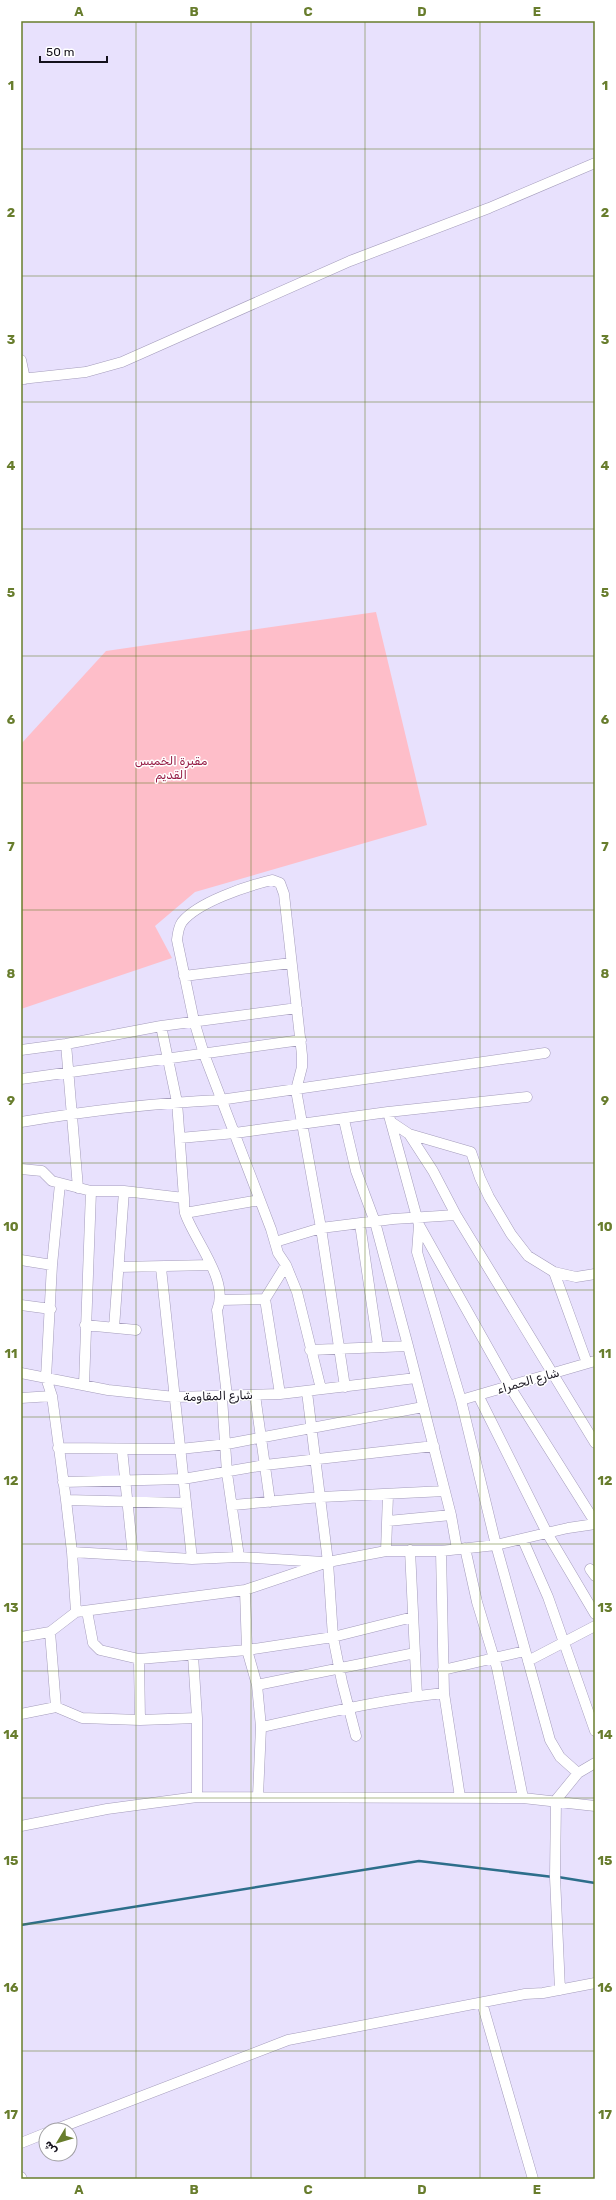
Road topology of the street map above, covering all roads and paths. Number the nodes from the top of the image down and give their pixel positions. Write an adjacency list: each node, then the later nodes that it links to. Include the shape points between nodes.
1 (595, 163): 3 (street, via 489,208 350,261 122,362 86,372)
2 (21, 360): 3 (street)
3 (23, 379)
4 (291, 963): 5 (street); 5 (street, via 283,888 279,882 272,880 223,897 192,912 178,931 177,940); 6 (street)
5 (184, 976): 7 (street)
6 (297, 1008): 7 (street); 9 (street)
7 (194, 1022): 8 (street); 13 (street)
8 (161, 1026): 10 (street); 14 (street)
9 (301, 1040): 13 (street); 17 (street, via 302,1067)
10 (66, 1044): 11 (street); 15 (street)
11 (21, 1050)
12 (545, 1053): 17 (street)
13 (204, 1054): 14 (street); 19 (street)
14 (169, 1060): 15 (street); 20 (street)
15 (68, 1073): 16 (street); 21 (street)
16 (21, 1079)
17 (296, 1090): 19 (street); 25 (street)
18 (527, 1097): 22 (street)
19 (220, 1100): 20 (street); 26 (street)
20 (177, 1102): 21 (street); 28 (street)
21 (73, 1114): 24 (street); 31 (street)
22 (390, 1117): 23 (street); 27 (street); 38 (street)
23 (344, 1120): 25 (street); 39 (street, via 356,1171)
24 (21, 1122)
25 (302, 1123): 26 (street); 41 (street)
26 (235, 1133): 28 (street); 35 (street)
27 (409, 1134): 37 (street, via 433,1171); 49 (street, via 471,1152 480,1178 512,1234 528,1256)
28 (180, 1138): 34 (street)
29 (21, 1170): 30 (street, via 42,1171 52,1181)
30 (60, 1184): 31 (street); 44 (street)
31 (78, 1188): 32 (street)
32 (91, 1191): 33 (street); 55 (street)
33 (124, 1191): 34 (street); 47 (street)
34 (184, 1198): 36 (street)
35 (260, 1200): 36 (street); 42 (street)
36 (185, 1213): 45 (street)
37 (456, 1215): 38 (street); 64 (street)
38 (418, 1221): 39 (street); 69 (street); 79 (street, via 417,1252)
39 (374, 1222): 40 (street); 59 (street)
40 (360, 1224): 41 (street); 58 (street)
41 (321, 1228): 42 (street); 60 (street)
42 (275, 1242): 46 (street, via 278,1254)
43 (21, 1260): 44 (street)
44 (52, 1265): 54 (street)
45 (212, 1265): 48 (street); 52 (street)
46 (286, 1265): 51 (street); 61 (street, via 297,1292)
47 (119, 1267): 48 (street); 56 (street)
48 (161, 1268): 77 (street)
49 (554, 1272): 50 (street, via 576,1277); 62 (street)
50 (595, 1274)
51 (265, 1299): 52 (street); 72 (street)
52 (221, 1300): 76 (street, via 217,1310)
53 (21, 1305): 54 (street)
54 (50, 1309): 65 (street)
55 (85, 1325): 56 (street); 67 (street)
56 (114, 1328): 57 (street)
57 (136, 1330)
58 (378, 1346): 59 (street); 60 (street)
59 (408, 1346): 66 (street)
60 (339, 1348): 61 (street); 68 (street)
61 (310, 1350): 70 (street)
62 (591, 1362): 64 (street, شارع الحمراء)
63 (21, 1373): 65 (street, شارع المقاومة)
64 (553, 1374): 69 (street, شارع الحمراء); 83 (street)
65 (46, 1378): 67 (street, شارع المقاومة); 75 (street)
66 (416, 1378): 68 (street, شارع المقاومة); 80 (street)
67 (84, 1385): 77 (street, شارع المقاومة)
68 (344, 1387): 70 (street, شارع المقاومة)
69 (510, 1387): 74 (street, شارع الحمراء); 105 (street)
70 (320, 1389): 71 (street, شارع المقاومة)
71 (307, 1392): 72 (street, شارع المقاومة); 81 (street)
72 (280, 1394): 73 (street, شارع المقاومة)
73 (255, 1395): 76 (street, شارع المقاومة); 82 (street)
74 (478, 1395): 79 (street, شارع الحمراء); 106 (street)
75 (52, 1396): 78 (street); 86 (street)
76 (224, 1396): 77 (street, شارع المقاومة); 84 (street)
77 (175, 1397): 88 (street)
78 (21, 1398)
79 (461, 1400): 108 (street)
80 (423, 1407): 81 (street); 85 (street)
81 (311, 1427): 82 (street); 89 (street)
82 (261, 1438): 84 (street); 90 (street)
83 (595, 1443)
84 (227, 1444): 88 (street); 91 (street)
85 (434, 1446): 89 (street); 95 (street)
86 (58, 1448): 87 (street); 94 (street)
87 (122, 1449): 88 (street); 93 (street)
88 (180, 1449): 92 (street)
89 (316, 1460): 90 (street); 97 (street)
90 (265, 1465): 91 (street); 99 (street)
91 (227, 1473): 92 (street); 102 (street)
92 (183, 1479): 93 (street); 101 (street)
93 (126, 1481): 94 (street); 100 (street)
94 (63, 1482): 98 (street)
95 (445, 1491): 96 (street); 103 (street)
96 (388, 1495): 97 (street); 104 (street)
97 (321, 1497): 99 (street); 117 (street)
98 (66, 1500): 100 (street); 113 (street)
99 (270, 1502): 102 (street)
100 (128, 1503): 101 (street); 114 (street)
101 (186, 1503): 116 (street)
102 (233, 1504): 115 (street)
103 (451, 1515): 104 (street); 109 (street)
104 (388, 1521): 111 (street)
105 (595, 1523): 106 (street)
106 (547, 1534): 107 (street); 121 (street)
107 (523, 1540): 108 (street); 127 (street, via 548,1597)
108 (496, 1545): 109 (street); 131 (street)
109 (461, 1549): 112 (street); 132 (street)
110 (410, 1550): 111 (street); 112 (street); 122 (street)
111 (386, 1551): 117 (street)
112 (442, 1551): 135 (street)
113 (72, 1552): 114 (street); 120 (street)
114 (133, 1556): 116 (street)
115 (239, 1557): 116 (street); 117 (street)
116 (192, 1559)
117 (328, 1562): 118 (street); 126 (street)
118 (245, 1590): 119 (street); 128 (street)
119 (87, 1611): 120 (street); 133 (street, via 93,1643 100,1650)
120 (76, 1612): 124 (street)
121 (595, 1614)
122 (413, 1617): 126 (street); 129 (street)
123 (595, 1626): 127 (street)
124 (50, 1632): 125 (street); 139 (street)
125 (21, 1637)
126 (333, 1637): 128 (street); 134 (street)
127 (563, 1642): 131 (street); 145 (street)
128 (247, 1650): 130 (street); 136 (street)
129 (416, 1653): 134 (street); 138 (street)
130 (193, 1655): 133 (street); 142 (street)
131 (526, 1656): 132 (street); 148 (street, via 550,1740 560,1757)
132 (494, 1658): 135 (street); 152 (street)
133 (139, 1659): 143 (street)
134 (340, 1668): 136 (street); 140 (street)
135 (443, 1670): 137 (street)
136 (257, 1684): 144 (street)
137 (444, 1693): 138 (street); 151 (street)
138 (417, 1696): 140 (street)
139 (56, 1707): 141 (street); 143 (street, via 82,1718)
140 (349, 1708): 144 (street); 146 (street)
141 (21, 1714)
142 (196, 1718): 143 (street); 150 (street)
143 (140, 1720)
144 (261, 1726): 149 (street)
145 (595, 1731)
146 (356, 1736)
147 (595, 1763): 148 (street)
148 (578, 1773): 153 (street)
149 (258, 1796): 150 (street); 151 (street)
150 (198, 1797): 155 (street, via 107,1809)
151 (460, 1797): 152 (street)
152 (523, 1798): 153 (street)
153 (556, 1800): 154 (street); 157 (street, via 555,1877)
154 (595, 1806)
155 (21, 1826)
156 (595, 1984): 157 (street)
157 (560, 1990): 158 (street)
158 (482, 2003): 159 (street, via 288,2040); 164 (street)
159 (75, 2122)
160 (38, 2136): 162 (street)
161 (38, 2138): 163 (street)
162 (21, 2143)
163 (21, 2152)
164 (533, 2179)

